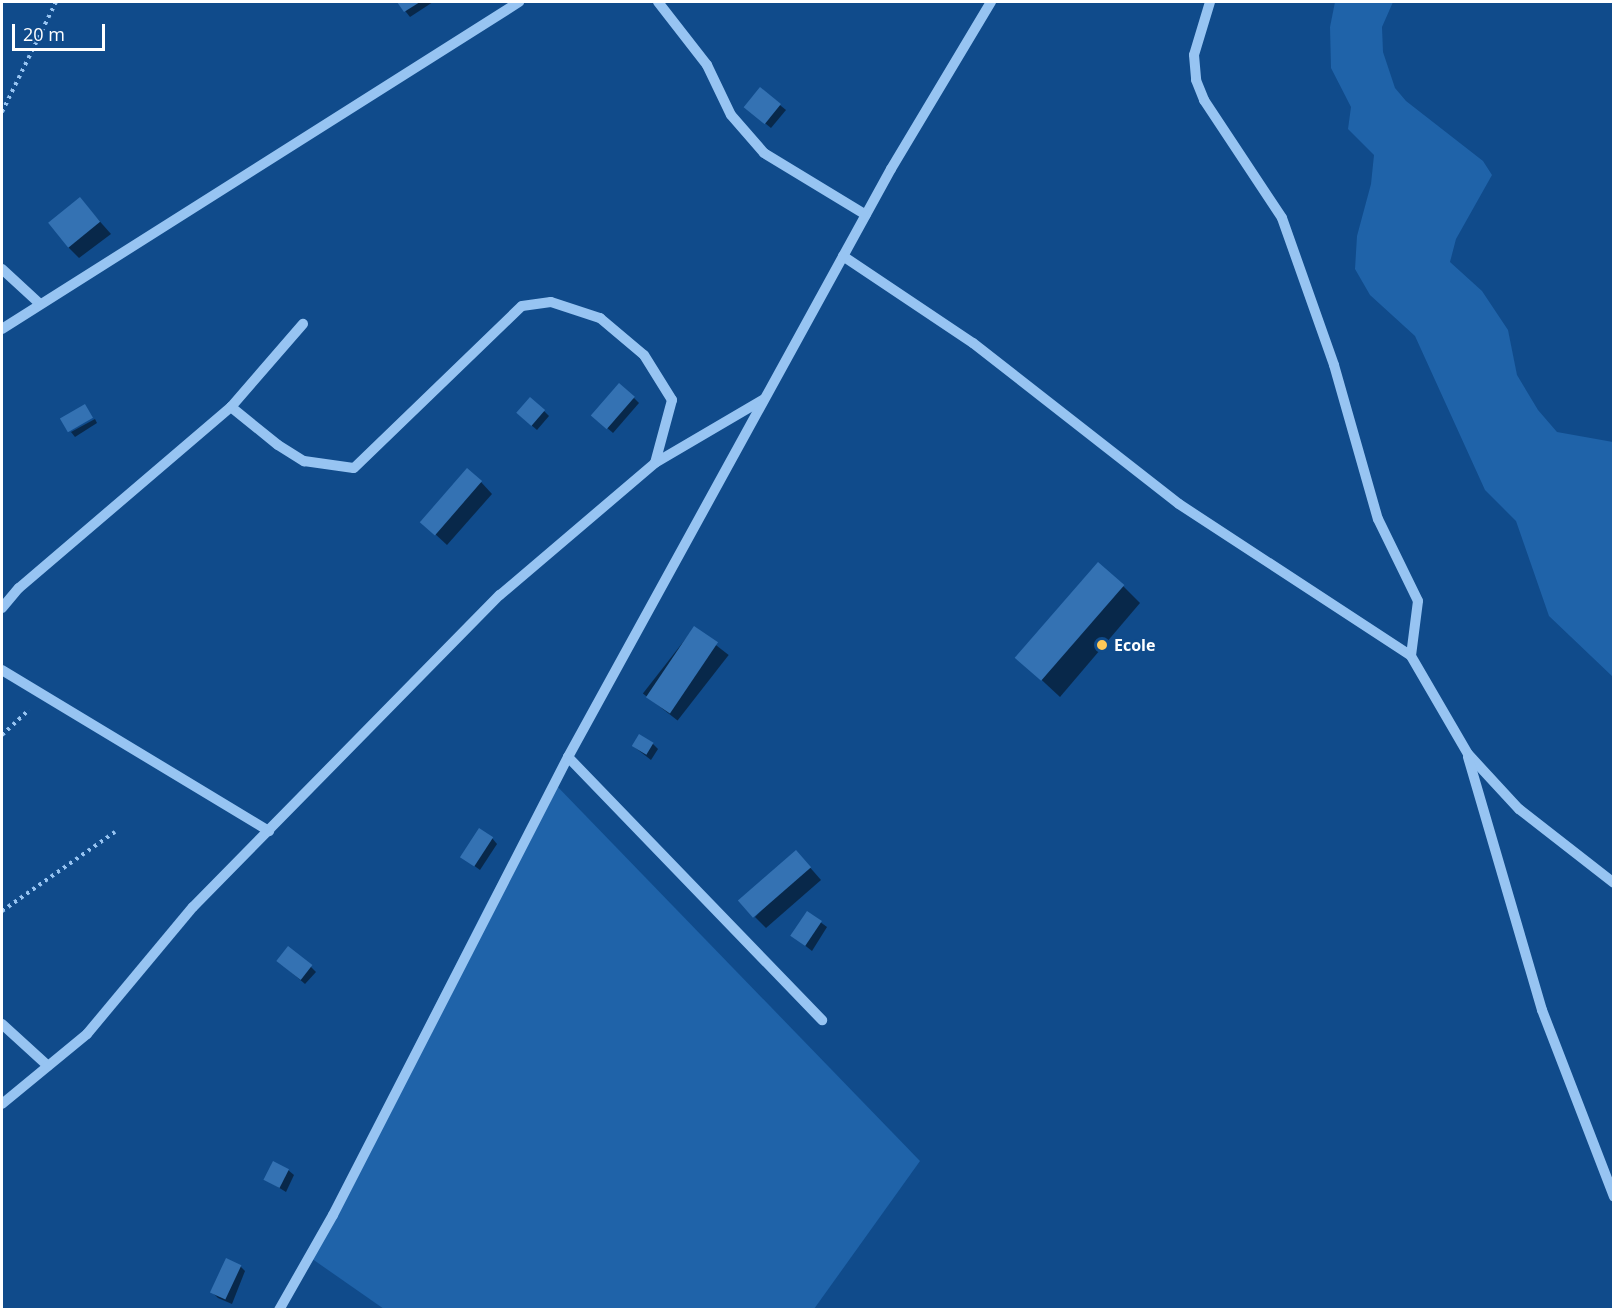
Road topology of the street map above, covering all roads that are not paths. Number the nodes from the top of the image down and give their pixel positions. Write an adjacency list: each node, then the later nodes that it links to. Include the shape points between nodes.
1 (519, 2): 8 (street)
2 (658, 2): 5 (street, via 707,65 731,115 756,145)
3 (991, 2): 5 (street)
4 (1210, 2): 15 (street, via 1194,55 1196,80 1204,100 1282,218 1290,239 1334,365 1378,519 1419,601)
5 (866, 215): 6 (street)
6 (843, 256): 11 (street); 15 (street, via 973,344 1179,504)
7 (2, 269): 8 (street)
8 (39, 303): 10 (street)
9 (303, 324): 12 (street)
10 (2, 329)
11 (764, 398): 13 (street); 18 (street)
12 (231, 407): 13 (street, via 304,461 354,468 522,306 551,302 600,318 644,355 672,400); 14 (street, via 19,588)
13 (655, 463): 19 (street, via 500,595)
14 (2, 608)
15 (1411, 656): 17 (street)
16 (2, 670): 19 (street)
17 (1468, 754): 20 (street, via 1519,809); 25 (street, via 1542,1010)
18 (568, 757): 21 (street); 26 (street, via 333,1215)
19 (268, 831): 23 (street, via 193,907 87,1034)
20 (1614, 883)
21 (822, 1020)
22 (2, 1024): 23 (street)
23 (48, 1066): 24 (street)
24 (2, 1104)
25 (1614, 1197)
26 (279, 1310)

